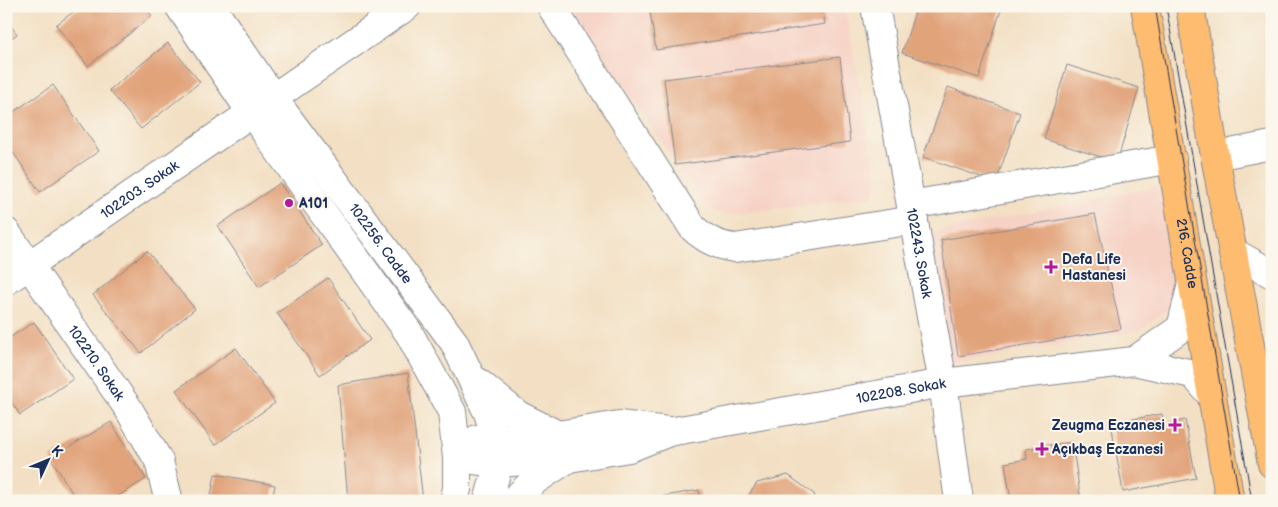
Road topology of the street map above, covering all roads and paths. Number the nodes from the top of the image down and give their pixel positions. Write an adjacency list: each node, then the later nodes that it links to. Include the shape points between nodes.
1 (178, 6): 8 (street, 102256. Cadde)
2 (211, 6): 8 (street, 102256. Cadde)
3 (407, 6): 8 (street, 102203. Sokak)
4 (551, 6): 12 (street, via 693,228 710,241 736,248)
5 (875, 6): 12 (street, 102243. Sokak)
6 (1144, 6): 11 (main road, 216. Cadde)
7 (1190, 6): 10 (main road)
8 (262, 105): 15 (street, 102203. Sokak); 20 (street, 102256. Cadde, via 454,342); 25 (street, 102256. Cadde, via 409,332 452,412)
9 (1272, 145): 10 (street)
10 (1215, 156): 14 (main road)
11 (1172, 159): 12 (street); 18 (main road, 216. Cadde)
12 (913, 213): 21 (street, 102243. Sokak)
13 (6, 232): 15 (street, 102210. Sokak)
14 (1233, 252): 16 (street); 23 (main road)
15 (30, 265): 17 (street, 102203. Sokak); 28 (street, 102210. Sokak, via 155,453)
16 (1272, 274)
17 (6, 281)
18 (1192, 284): 19 (street, 102208. Sokak, via 1182,328); 22 (main road, 216. Cadde)
19 (1134, 361): 21 (street, 102208. Sokak); 22 (street, 102208. Sokak, via 1193,374)
20 (470, 376): 24 (street); 26 (street, 102256. Cadde, via 488,413)
21 (943, 383): 24 (street, 102208. Sokak, via 669,432 629,448); 32 (street, 102243. Sokak)
22 (1212, 396): 33 (main road, 216. Cadde)
23 (1269, 432): 27 (main road)
24 (564, 447): 26 (street, 102208. Sokak); 31 (street)
25 (456, 448): 26 (street, 102208. Sokak); 29 (street, 102256. Cadde, via 457,489)
26 (497, 451): 30 (street)
27 (1272, 464)
28 (167, 501)
29 (454, 501)
30 (488, 501)
31 (513, 501)
32 (960, 501)
33 (1230, 501)

